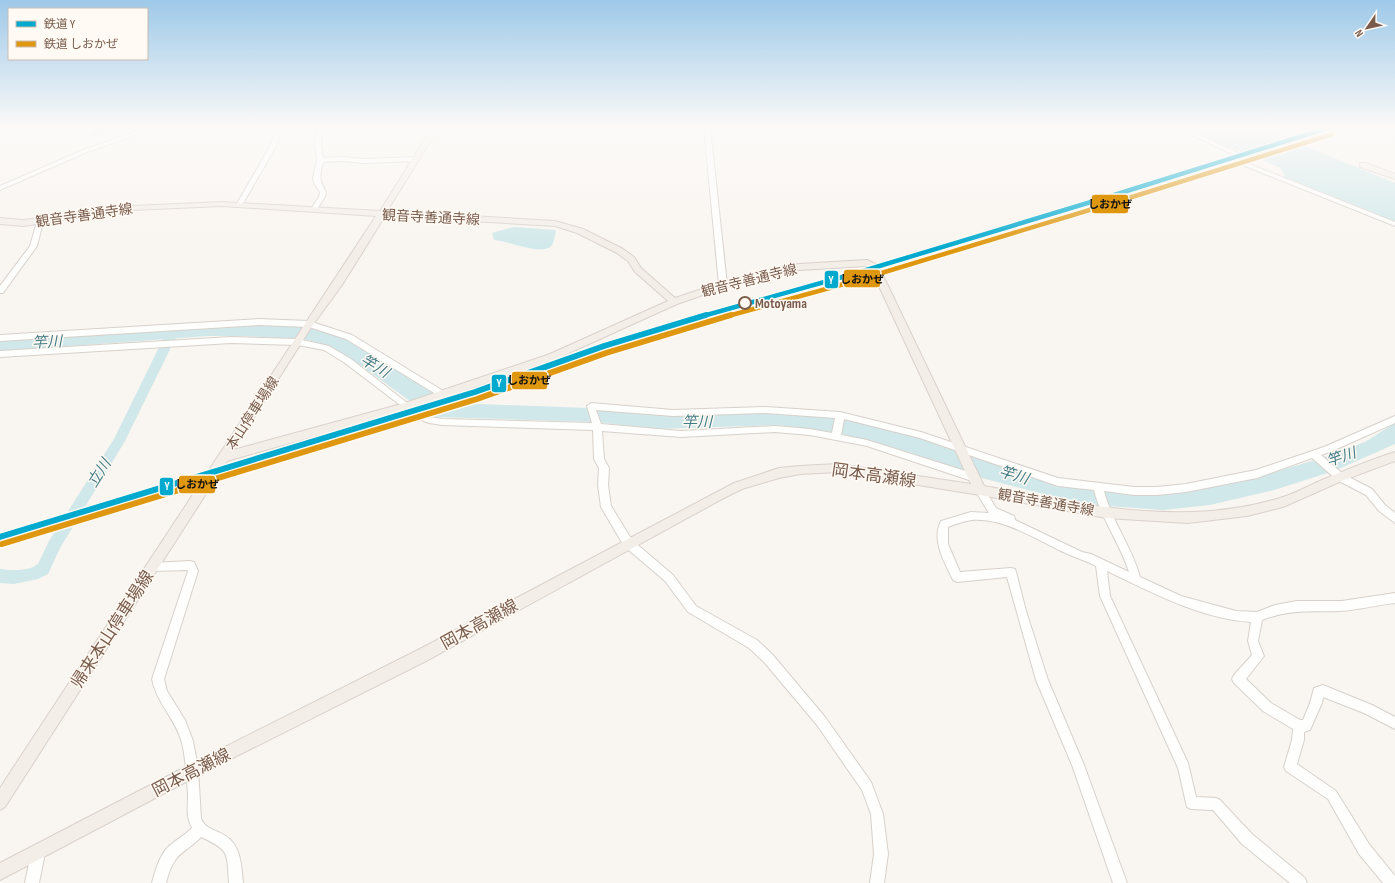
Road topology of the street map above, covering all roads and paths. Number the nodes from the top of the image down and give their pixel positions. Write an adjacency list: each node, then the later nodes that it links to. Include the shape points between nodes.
1 (45, 168): 11 (street)
2 (260, 168): 12 (street)
3 (318, 168): 13 (street, via 316,178 322,197)
4 (410, 168): 14 (main road, 本山停車場線)
5 (711, 168): 18 (street)
6 (1255, 168): 9 (street)
7 (1265, 168): 9 (street)
8 (1372, 168): 10 (main road)
9 (1270, 174): 17 (street)
10 (1395, 177)
11 (0, 188)
12 (239, 205): 13 (main road, 観音寺善通寺線); 16 (main road, 観音寺善通寺線, via 110,209)
13 (314, 209): 14 (main road, 観音寺善通寺線)
14 (381, 214): 20 (main road, 観音寺善通寺線, via 541,222 568,226 597,238 626,255 638,270); 21 (main road, 本山停車場線, via 337,286)
15 (0, 221): 16 (main road, 観音寺善通寺線)
16 (40, 222): 19 (street, via 34,246)
17 (1395, 224)
18 (723, 285): 20 (main road, 観音寺善通寺線); 31 (main road, 観音寺善通寺線, via 798,267 871,264 875,267)
19 (0, 291)
20 (674, 302): 25 (main road, 本山停車場線, via 554,356)
21 (309, 325): 22 (street, via 252,322); 23 (main road, 本山停車場線); 25 (street, via 349,337)
22 (0, 338)
23 (299, 341): 24 (street, via 231,340); 26 (street, via 326,348 348,361); 34 (main road, 本山停車場線)
24 (0, 354)
25 (442, 394): 26 (main road, 本山停車場線)
26 (407, 406): 34 (main road, 本山停車場線)
27 (839, 416): 29 (street, via 766,410 673,413 591,407); 30 (street); 31 (street, via 893,427)
28 (1395, 419): 32 (street)
29 (596, 425): 30 (street, via 681,434 775,429); 37 (street, via 442,422 419,416); 42 (street, via 599,459 604,468 606,507)
30 (836, 435): 36 (street)
31 (961, 449): 36 (main road, 観音寺善通寺線); 38 (street, via 1058,482)
32 (1315, 455): 35 (street); 38 (street, via 1257,474 1186,488 1157,491)
33 (1395, 456): 35 (main road, 観音寺善通寺線)
34 (224, 457): 37 (main road, 帰来本山停車場線)
35 (1337, 475): 40 (main road, 観音寺善通寺線, via 1283,502 1247,511 1188,518 1137,516); 41 (street, via 1369,492)
36 (972, 476): 39 (main road, 観音寺善通寺線)
37 (209, 478): 44 (main road, 帰来本山停車場線)
38 (1098, 488): 40 (street)
39 (980, 490): 40 (main road, 観音寺善通寺線); 42 (main road, 岡本高瀬線, via 838,468 800,470 772,475 738,486); 43 (street, via 993,511 1014,519)
40 (1105, 511): 45 (street, via 1123,542)
41 (1395, 519)
42 (628, 543): 50 (main road, 岡本高瀬線, via 423,655); 58 (street, via 669,578 692,609 753,644 821,721 867,786 877,814 880,854)
43 (1096, 562): 45 (street); 59 (street, via 1025,528 987,517 972,516 955,520 944,524 941,531 947,556 958,577 1011,572 1042,680 1078,765); 60 (street, via 1105,596 1184,767 1191,804 1216,804 1247,838)
44 (152, 567): 50 (street, via 190,565 193,571 158,679 162,697 181,724 190,750); 51 (main road, 帰来本山停車場線)
45 (1136, 580): 47 (street, via 1179,600 1205,608 1236,616)
46 (1395, 598): 47 (street, via 1342,606 1297,606)
47 (1257, 617): 49 (street, via 1253,642 1258,656 1238,679 1268,707)
48 (1395, 723): 49 (street, via 1323,691 1318,692 1316,704 1306,726)
49 (1299, 726): 61 (street, via 1298,740 1290,767 1332,795 1364,849)
50 (192, 771): 52 (street, via 195,820); 53 (main road, 岡本高瀬線)
51 (0, 802)
52 (200, 829): 56 (street, via 172,853 162,871); 57 (street, via 222,838 230,848)
53 (38, 853): 54 (main road, 岡本高瀬線); 55 (street)
54 (0, 872)
55 (32, 883)
56 (159, 883)
57 (236, 883)
58 (877, 883)
59 (1120, 883)
60 (1300, 883)
61 (1392, 883)

